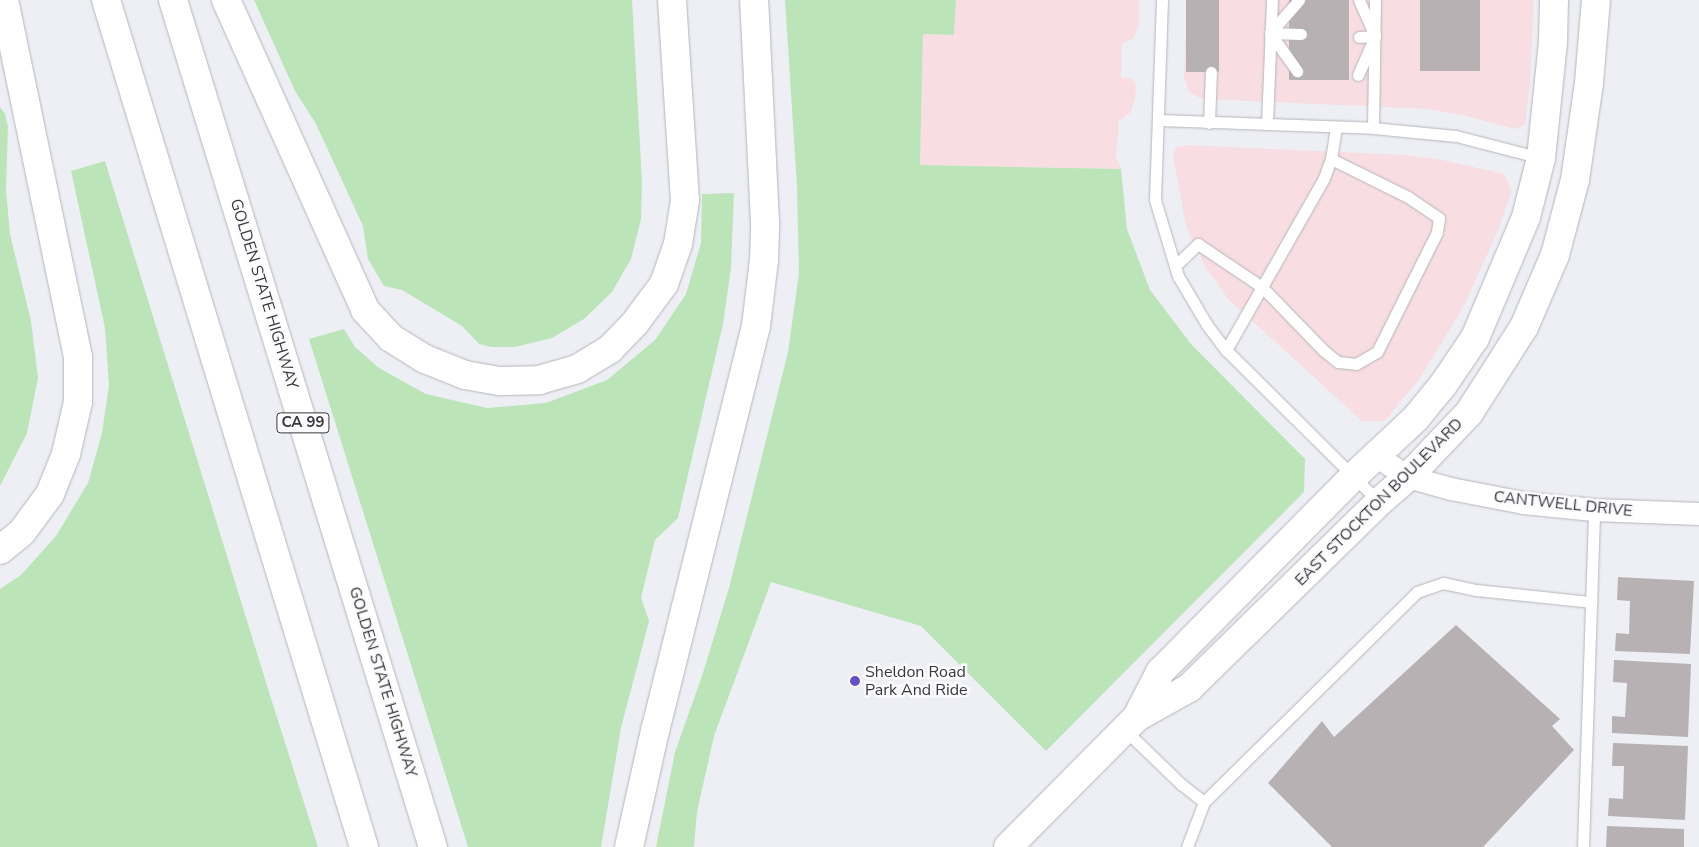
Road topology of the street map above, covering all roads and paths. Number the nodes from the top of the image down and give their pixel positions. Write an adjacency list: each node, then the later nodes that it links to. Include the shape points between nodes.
1 (4, 0): 39 (main road, via 78,357 78,402 66,454 50,494 22,532)
2 (106, 0): 43 (main road)
3 (173, 0): 44 (main road, GOLDEN STATE HIGHWAY / CA 99)
4 (226, 0): 19 (main road, via 365,310 391,338 425,359 465,375 500,381 539,380 577,368 610,350 664,284 678,244 685,201)
5 (662, 0): 19 (main road)
6 (672, 0): 19 (main road)
7 (754, 0): 45 (main road, via 765,222 756,326)
8 (1162, 0): 23 (lane)
9 (1272, 0): 15 (lane)
10 (1299, 0): 15 (lane)
11 (1359, 0): 17 (lane)
12 (1375, 0): 17 (lane)
13 (1554, 0): 28 (main road, EAST STOCKTON BOULEVARD)
14 (1596, 0): 35 (main road, EAST STOCKTON BOULEVARD, via 1589,83 1575,180 1552,261 1524,327 1468,413)
15 (1270, 32): 16 (lane); 20 (lane); 25 (lane)
16 (1301, 34)
17 (1375, 36): 18 (lane); 22 (lane); 27 (lane)
18 (1359, 37)
19 (674, 38)
20 (1297, 71)
21 (1211, 72): 24 (lane)
22 (1358, 75)
23 (1159, 120): 24 (lane); 30 (lane, via 1156,200)
24 (1209, 122): 25 (lane)
25 (1267, 124): 26 (lane)
26 (1336, 127): 27 (lane); 29 (lane)
27 (1372, 128): 28 (lane, via 1456,136)
28 (1541, 158): 33 (main road, EAST STOCKTON BOULEVARD, via 1526,217 1475,338 1443,386 1416,418)
29 (1331, 159): 31 (lane, via 1324,178); 31 (lane, via 1440,218 1437,232 1377,352 1356,364 1338,362)
30 (1175, 266): 31 (lane, via 1198,244); 32 (lane, via 1207,325)
31 (1262, 287): 32 (lane)
32 (1226, 350): 34 (lane)
33 (1376, 456): 34 (main road, EAST STOCKTON BOULEVARD); 35 (street, CANTWELL DRIVE)
34 (1353, 477): 36 (lane); 41 (main road, EAST STOCKTON BOULEVARD, via 1160,672)
35 (1408, 477): 36 (main road, EAST STOCKTON BOULEVARD); 37 (street, CANTWELL DRIVE, via 1524,503)
36 (1379, 502): 41 (main road, EAST STOCKTON BOULEVARD, via 1189,688)
37 (1594, 510): 38 (street, CANTWELL DRIVE); 40 (lane)
38 (1699, 514)
39 (0, 550)
40 (1591, 602): 42 (lane, via 1476,590 1443,582 1417,592); 48 (lane)
41 (1131, 723): 42 (lane, via 1181,784); 46 (main road, EAST STOCKTON BOULEVARD)
42 (1204, 802): 47 (lane)
43 (364, 847)
44 (433, 847)
45 (629, 847)
46 (1008, 847)
47 (1187, 847)
48 (1583, 847)

